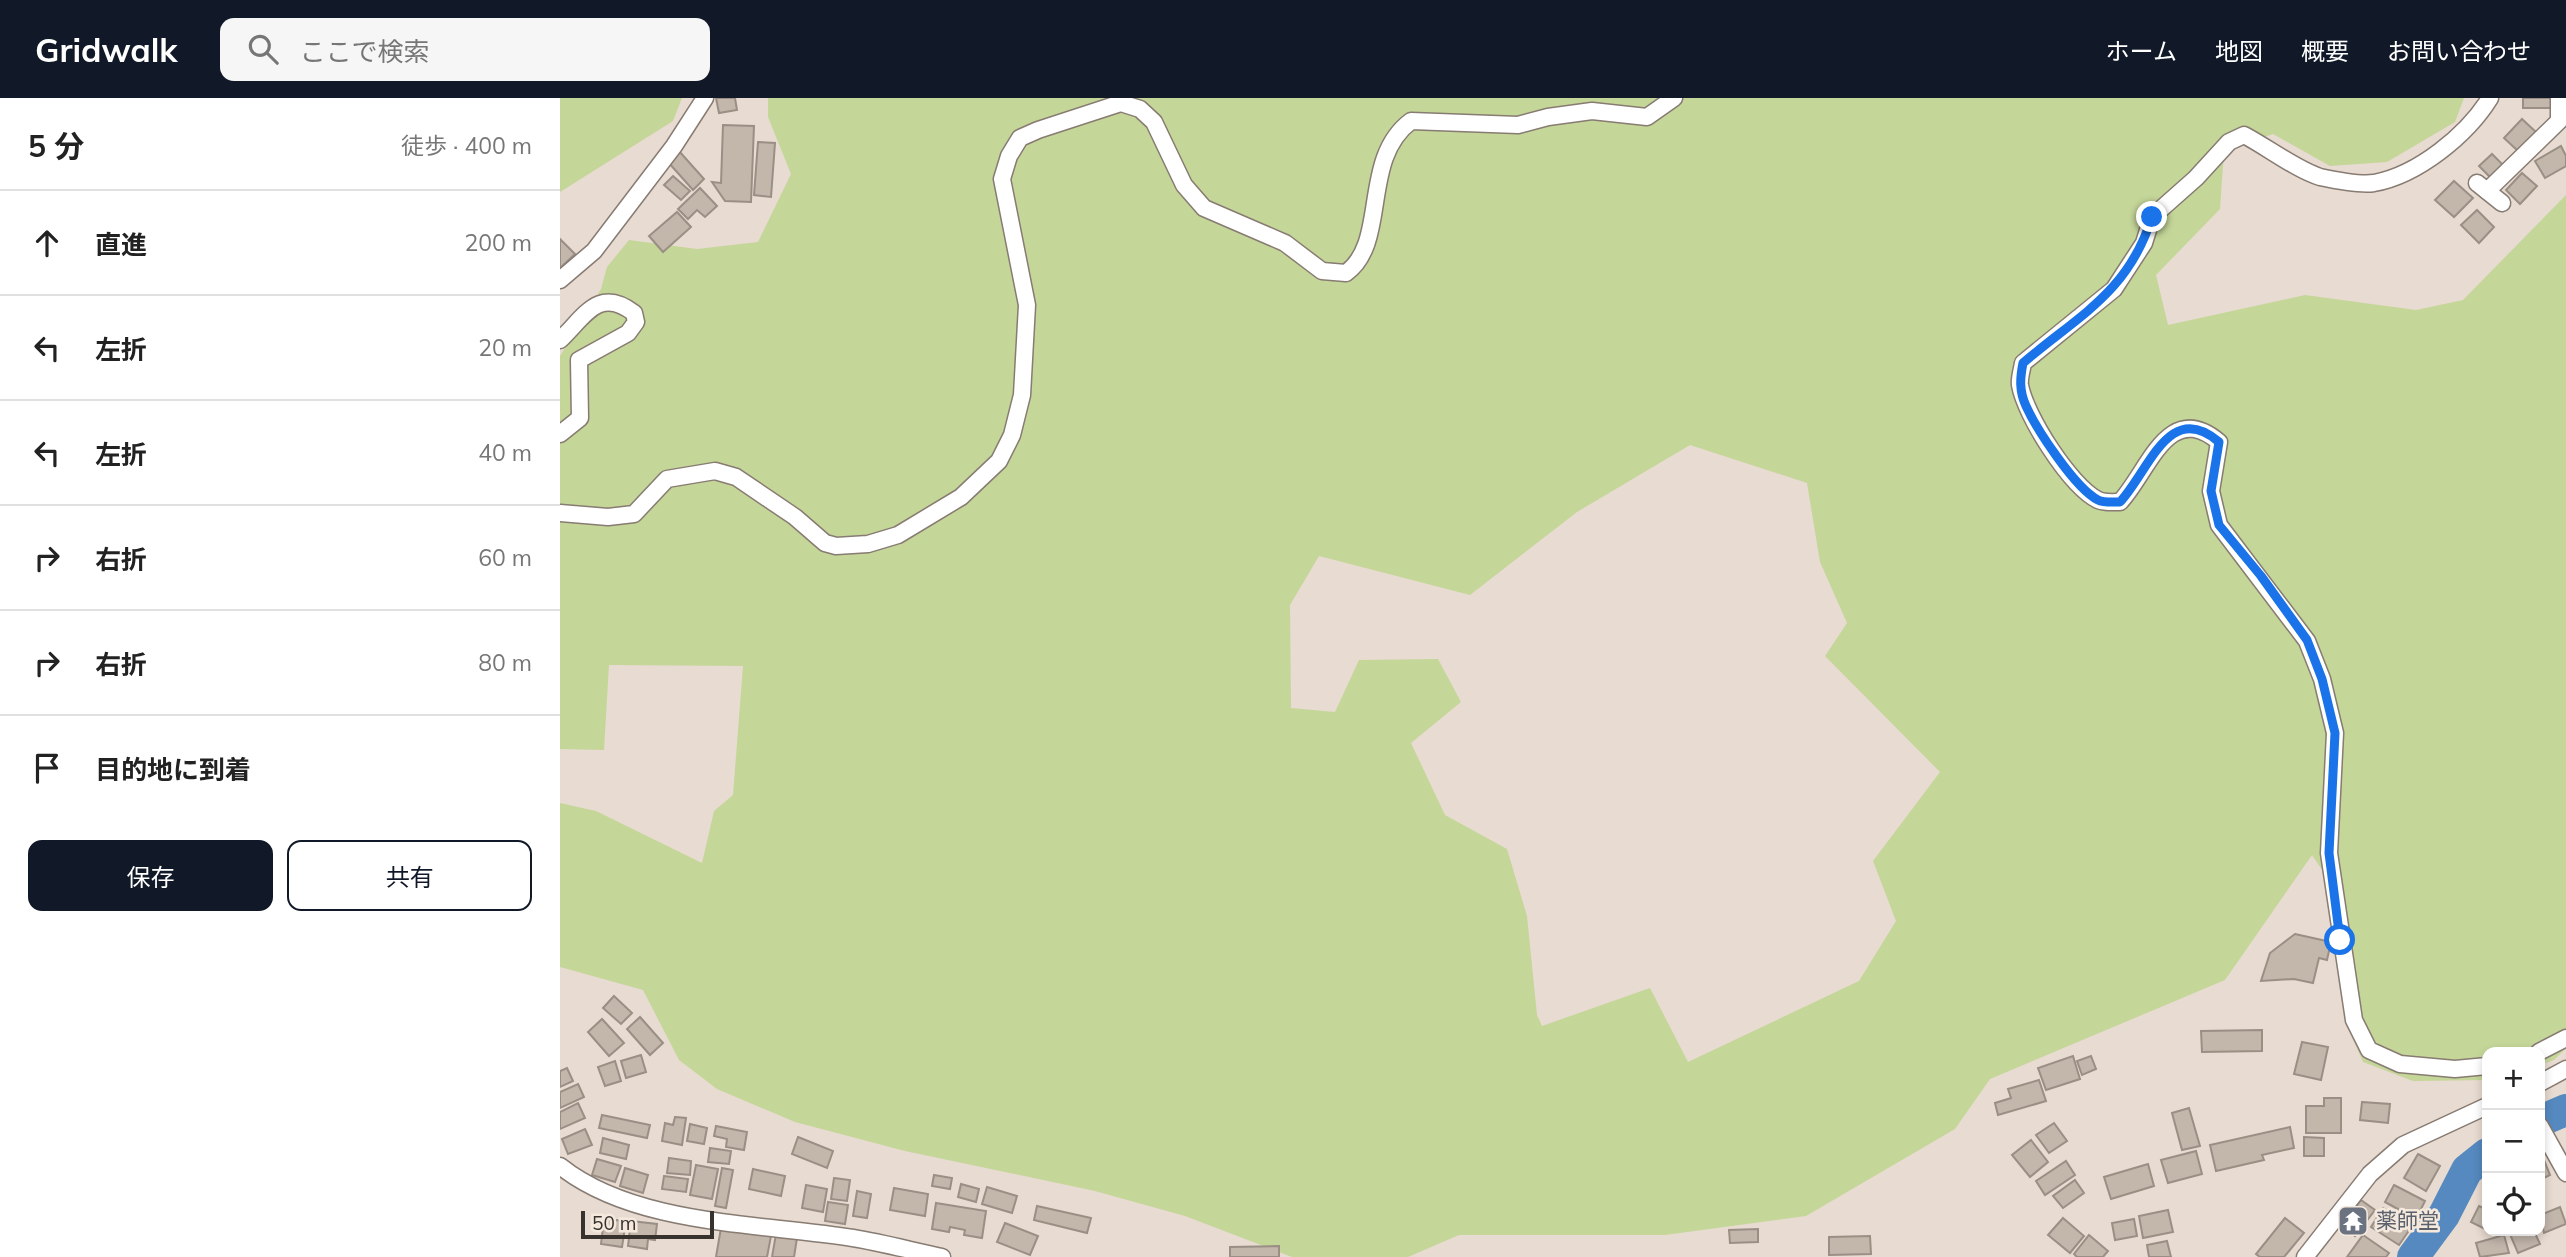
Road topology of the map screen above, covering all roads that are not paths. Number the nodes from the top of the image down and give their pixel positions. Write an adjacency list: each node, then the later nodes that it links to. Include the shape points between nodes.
1 (705, 98): 6 (street, via 594,251)
2 (1674, 98): 9 (street, via 1647,117 1592,111 1518,125 1411,121 1384,152 1369,228 1357,265 1346,273 1322,271 1285,243 1204,208 1184,185 1154,122 1140,109 1121,103 1038,130 1020,138 1002,179 1027,305 1022,395 1012,435 999,461 961,497 898,535 868,544 836,546 825,543 736,477 715,471 667,479 634,514)
3 (2490, 98): 12 (street, via 2480,114 2438,152 2371,184 2320,176 2244,135 2229,142 2152,217 2144,243 2114,289 2023,363 2019,382 2025,405 2059,459 2079,486 2101,501 2120,502 2174,431 2206,431 2219,442 2211,491 2219,525 2307,640 2335,733 2329,853 2354,1020 2369,1050 2400,1064)
4 (2559, 98): 5 (street, via 2558,132 2482,187)
5 (2502, 203)
6 (560, 280)
7 (560, 340): 8 (street, via 606,300 617,300 634,313 636,322 628,333 579,360 580,418)
8 (560, 434)
9 (560, 513)
10 (2566, 1038): 11 (street)
11 (2545, 1049)
12 (2482, 1066)
13 (2566, 1069): 14 (street)
14 (2545, 1080)
15 (2482, 1108): 20 (street, via 2403,1145 2370,1174)
16 (2545, 1137): 18 (street)
17 (560, 1166): 19 (street, via 604,1193 662,1210 855,1238)
18 (2566, 1173)
19 (942, 1257)
20 (2305, 1257)

